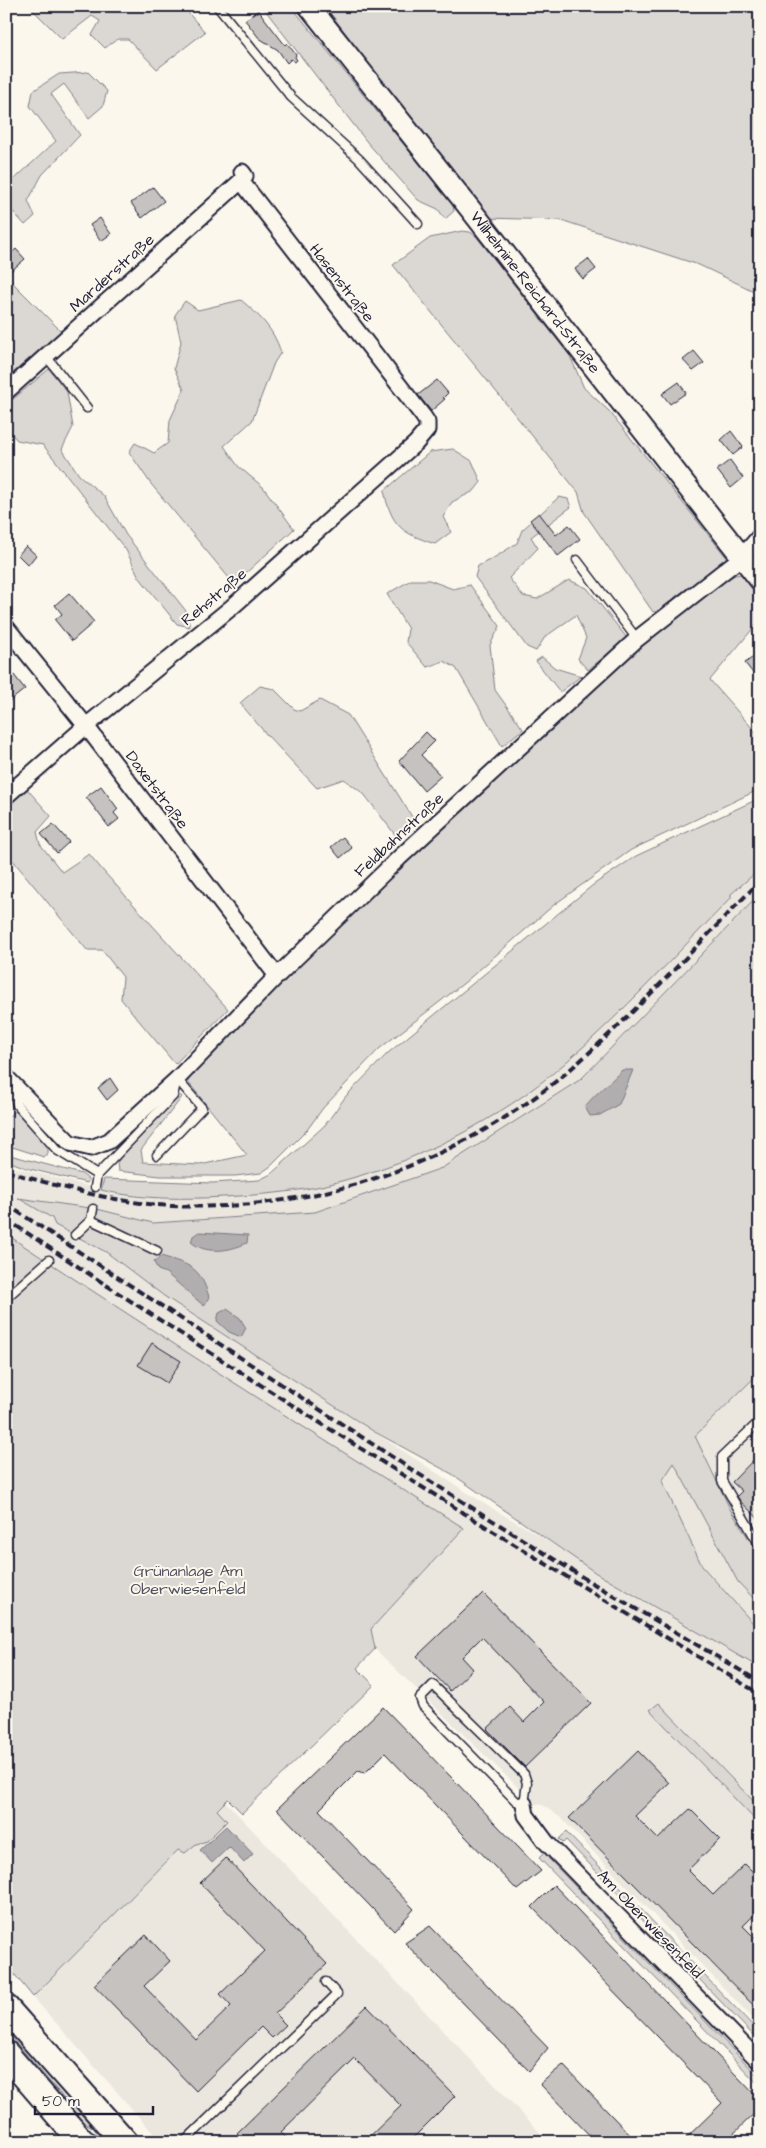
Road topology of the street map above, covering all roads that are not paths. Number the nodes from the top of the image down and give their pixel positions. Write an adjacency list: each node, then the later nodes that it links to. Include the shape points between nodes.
1 (217, 6): 4 (lane, via 291,97 359,159)
2 (309, 6): 10 (street, Wilhelmine-Reichard-Straße)
3 (241, 176): 5 (street, Marderstraße); 8 (street, Hasenstraße)
4 (418, 224)
5 (46, 356): 6 (street, Marderstraße); 7 (lane)
6 (6, 392)
7 (87, 408)
8 (423, 416): 15 (street, Rehstraße, via 428,430 416,443 232,606)
9 (760, 536): 10 (street, Feldbahnstraße)
10 (742, 557): 12 (street, Wilhelmine-Reichard-Straße); 14 (street, Feldbahnstraße)
11 (577, 560): 14 (lane)
12 (760, 580)
13 (6, 627): 15 (street, Daxetstraße)
14 (637, 639): 17 (street, Feldbahnstraße, via 399,858)
15 (86, 726): 16 (street, Rehstraße); 17 (street, Daxetstraße)
16 (6, 796)
17 (277, 976): 19 (street, Feldbahnstraße)
18 (7, 1078): 19 (street, Feldbahnstraße, via 70,1143 91,1148 108,1141); 21 (lane, via 17,1105 57,1150)
19 (177, 1078): 20 (lane, via 202,1108); 21 (lane, via 173,1096)
20 (157, 1155)
21 (97, 1175): 22 (lane)
22 (96, 1187)
23 (93, 1209): 24 (lane)
24 (91, 1220): 25 (lane); 26 (lane)
25 (75, 1235)
26 (157, 1251)
27 (49, 1260): 28 (lane)
28 (6, 1298)
29 (760, 1421): 30 (lane, via 722,1457 722,1481)
30 (760, 1546)
31 (524, 1804): 31 (lane, via 527,1783 524,1774 433,1685 423,1693 420,1698 423,1706 516,1801); 35 (street, Am Oberwiesenfeld, via 526,1815 546,1842)
32 (326, 1982): 39 (lane, via 337,1994)
33 (6, 2008): 38 (main road)
34 (6, 2054): 36 (main road)
35 (760, 2062)
36 (75, 2133): 37 (lane)
37 (100, 2142)
38 (125, 2142)
39 (184, 2142)

